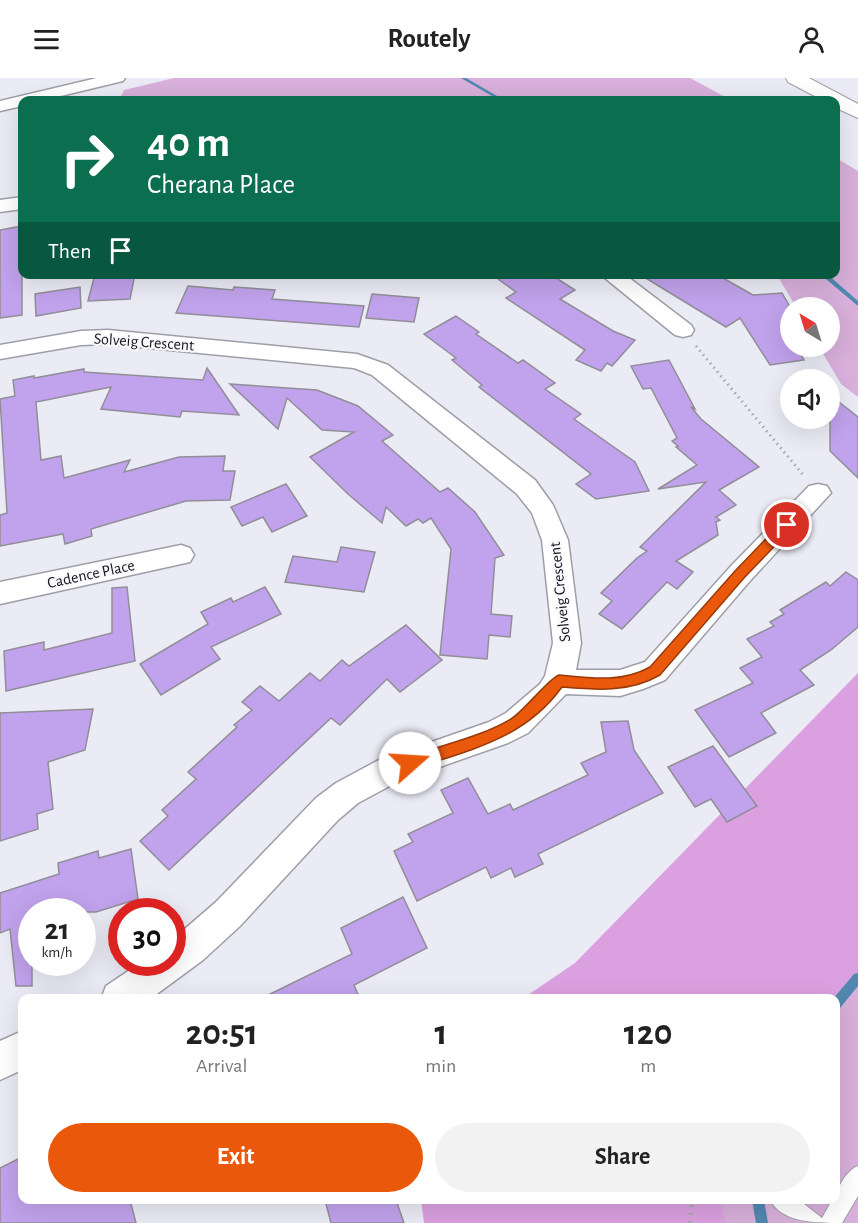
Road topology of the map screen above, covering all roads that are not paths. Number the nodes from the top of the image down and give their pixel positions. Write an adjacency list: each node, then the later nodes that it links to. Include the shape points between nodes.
1 (117, 78): 3 (street)
2 (795, 78): 4 (street)
3 (42, 96)
4 (829, 96)
5 (18, 102): 7 (street)
6 (840, 102): 8 (street)
7 (0, 106)
8 (858, 111)
9 (18, 204): 10 (street)
10 (0, 206)
11 (617, 279): 12 (street)
12 (683, 330)
13 (0, 352): 17 (street, Solveig Crescent, via 108,337 347,358 380,370 539,501 555,540 566,630)
14 (818, 493): 17 (street, via 655,671 608,685)
15 (182, 555): 16 (street, Cadence Place)
16 (0, 593)
17 (559, 681): 18 (street, via 517,723 388,771 347,793)
18 (186, 952)
19 (151, 976): 20 (street)
20 (126, 994)
21 (18, 1052): 22 (street)
22 (0, 1061)
23 (858, 1176): 26 (lane)
24 (787, 1204): 25 (lane)
25 (813, 1223)
26 (830, 1223)

